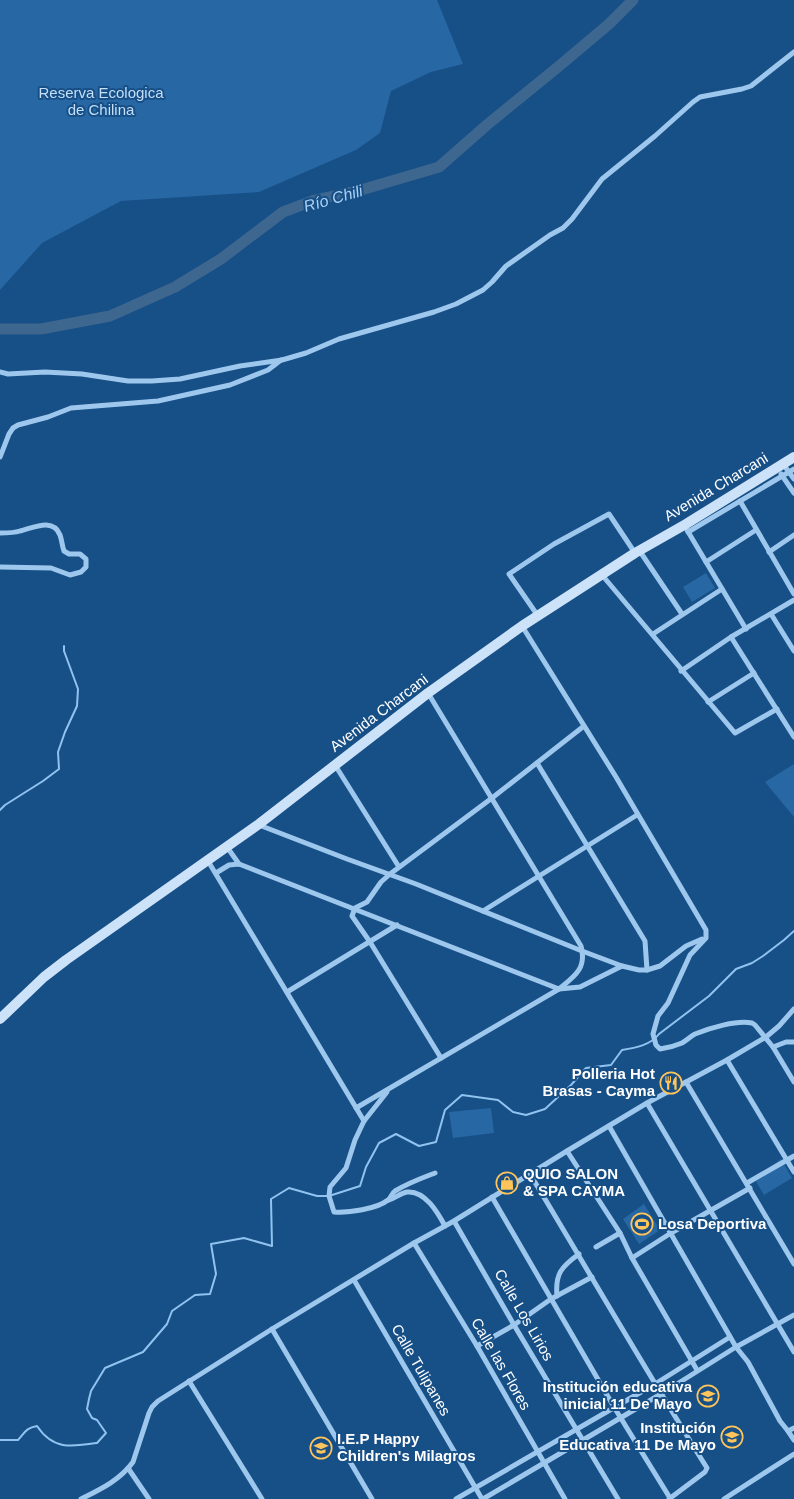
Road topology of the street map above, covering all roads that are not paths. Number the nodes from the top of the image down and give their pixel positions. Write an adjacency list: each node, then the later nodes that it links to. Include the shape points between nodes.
1 (794, 52): 2 (street, via 752,86 700,97 693,102 602,179 563,228 506,266 475,295 434,312 339,339)
2 (282, 360): 3 (street, via 152,381 82,374); 4 (street, via 268,370 230,384 158,402 71,408 18,425 9,434)
3 (0, 372)
4 (0, 457)
5 (794, 457): 6 (main road, Avenida Charcani)
6 (785, 470): 7 (street); 8 (street); 9 (street); 10 (main road, Avenida Charcani)
7 (794, 479)
8 (794, 492)
9 (740, 501): 10 (street); 11 (street)
10 (686, 528): 14 (main road, Avenida Charcani); 16 (street)
11 (756, 530): 15 (street); 16 (street)
12 (0, 533): 17 (street, via 18,532 37,525 52,526 60,534 64,551 80,554 86,559 86,567 70,575 52,568)
13 (794, 535): 15 (street)
14 (637, 551): 18 (main road, Avenida Charcani); 22 (street); 24 (street, via 609,514 554,544 509,574)
15 (769, 552): 20 (street)
16 (706, 562): 19 (street)
17 (0, 567)
18 (601, 574): 24 (main road, Avenida Charcani); 27 (street)
19 (722, 589): 22 (street); 26 (street)
20 (794, 594)
21 (794, 600): 23 (street)
22 (682, 614): 27 (street)
23 (771, 614): 26 (street); 29 (street)
24 (538, 616): 25 (main road, Avenida Charcani)
25 (522, 626): 32 (main road, Avenida Charcani); 35 (street)
26 (746, 629): 28 (street)
27 (653, 634): 30 (street)
28 (732, 636): 30 (street); 31 (street)
29 (794, 651)
30 (681, 671): 33 (street)
31 (754, 673): 33 (street); 34 (street)
32 (428, 693): 38 (main road, Avenida Charcani); 39 (street)
33 (708, 702): 34 (street, via 734,733)
34 (777, 710): 36 (street)
35 (584, 726): 37 (street); 40 (street)
36 (794, 737)
37 (537, 763): 39 (street); 42 (street)
38 (335, 764): 41 (main road, Avenida Charcani); 46 (street)
39 (492, 798): 46 (street); 49 (street)
40 (637, 815): 42 (street); 53 (street, via 706,930)
41 (259, 824): 43 (main road, Avenida Charcani); 48 (street, via 346,860)
42 (588, 846): 49 (street); 57 (street, via 645,941)
43 (227, 847): 44 (main road, Avenida Charcani); 45 (street)
44 (208, 860): 47 (street); 61 (main road, Avenida Charcani, via 66,960)
45 (239, 864): 47 (street); 50 (street)
46 (399, 867): 48 (street)
47 (216, 872): 59 (street)
48 (390, 874): 50 (street, via 367,902); 51 (street)
49 (538, 876): 51 (street); 55 (street)
50 (355, 908): 52 (street); 54 (street, via 352,916)
51 (483, 911): 55 (street)
52 (397, 925): 54 (street); 58 (street)
53 (706, 938): 57 (street, via 686,946 660,966); 62 (street, via 690,955 668,1003 658,1016 653,1034 656,1045 660,1049 671,1047 702,1032 742,1023 755,1025)
54 (370, 942): 59 (street); 65 (street)
55 (582, 951): 56 (street); 58 (street, via 580,968)
56 (622, 966): 57 (street); 58 (street, via 580,987)
57 (647, 970)
58 (559, 989): 65 (street)
59 (287, 992): 71 (street)
60 (794, 1009): 62 (street)
61 (0, 1019)
62 (766, 1037): 64 (street); 66 (street)
63 (794, 1042): 64 (street)
64 (773, 1047): 68 (street)
65 (441, 1058): 69 (street)
66 (727, 1060): 67 (street); 76 (street)
67 (686, 1082): 70 (street); 80 (street)
68 (794, 1082)
69 (389, 1090): 71 (street); 72 (street)
70 (647, 1103): 73 (street); 84 (street)
71 (356, 1108): 72 (street)
72 (364, 1120): 83 (street, via 346,1168 330,1187 329,1196 334,1212 372,1207)
73 (608, 1126): 74 (street); 88 (street)
74 (567, 1151): 79 (street); 87 (street)
75 (794, 1156): 76 (street)
76 (787, 1160): 77 (street); 80 (street)
77 (794, 1172)
78 (436, 1173): 83 (street, via 393,1192)
79 (530, 1174): 82 (street); 91 (street)
80 (746, 1182): 81 (street)
81 (750, 1188): 84 (street); 93 (street)
82 (492, 1196): 85 (street); 96 (street)
83 (389, 1200): 86 (street, via 413,1192 429,1203)
84 (710, 1210): 88 (street); 99 (street)
85 (454, 1221): 86 (street); 98 (street, Calle Los Lirios)
86 (445, 1226): 89 (street)
87 (620, 1233): 90 (street); 92 (street)
88 (671, 1233): 92 (street); 101 (street)
89 (414, 1243): 95 (street); 102 (street, Calle las Flores)
90 (596, 1246)
91 (579, 1254): 94 (street); 96 (street, via 558,1275)
92 (632, 1258): 105 (street)
93 (794, 1264)
94 (592, 1277): 96 (street); 108 (street)
95 (354, 1280): 100 (street); 121 (street, Calle Tulipanes)
96 (554, 1298): 98 (street); 110 (street)
97 (794, 1314): 99 (street)
98 (514, 1325): 102 (street); 113 (street, Calle Los Lirios)
99 (778, 1325): 103 (street); 104 (street)
100 (272, 1329): 107 (street); 125 (street)
101 (730, 1337): 103 (street); 105 (street)
102 (477, 1346): 117 (street, Calle las Flores)
103 (736, 1347): 106 (street); 114 (street)
104 (794, 1352)
105 (691, 1360): 106 (street); 108 (street)
106 (697, 1370): 109 (street)
107 (189, 1381): 120 (street, via 152,1406); 124 (street)
108 (655, 1384): 109 (street); 110 (street)
109 (661, 1394): 111 (street); 130 (street, via 707,1468)
110 (614, 1407): 111 (street); 113 (street)
111 (621, 1417): 115 (street); 130 (street)
112 (794, 1428): 114 (street)
113 (576, 1429): 115 (street, Calle Los Lirios); 117 (street)
114 (788, 1431): 116 (street)
115 (583, 1440): 119 (street); 129 (street, Calle Los Lirios)
116 (794, 1440)
117 (537, 1452): 119 (street, Calle las Flores); 121 (street)
118 (794, 1454): 131 (street)
119 (544, 1463): 127 (street); 128 (street, Calle las Flores)
120 (128, 1468): 122 (street, via 111,1483); 123 (street)
121 (475, 1488): 126 (street); 127 (street, Calle Tulipanes)
122 (81, 1499)
123 (149, 1499)
124 (262, 1499)
125 (372, 1499)
126 (456, 1499)
127 (482, 1499)
128 (565, 1499)
129 (618, 1499)
130 (669, 1499)
131 (724, 1499)

